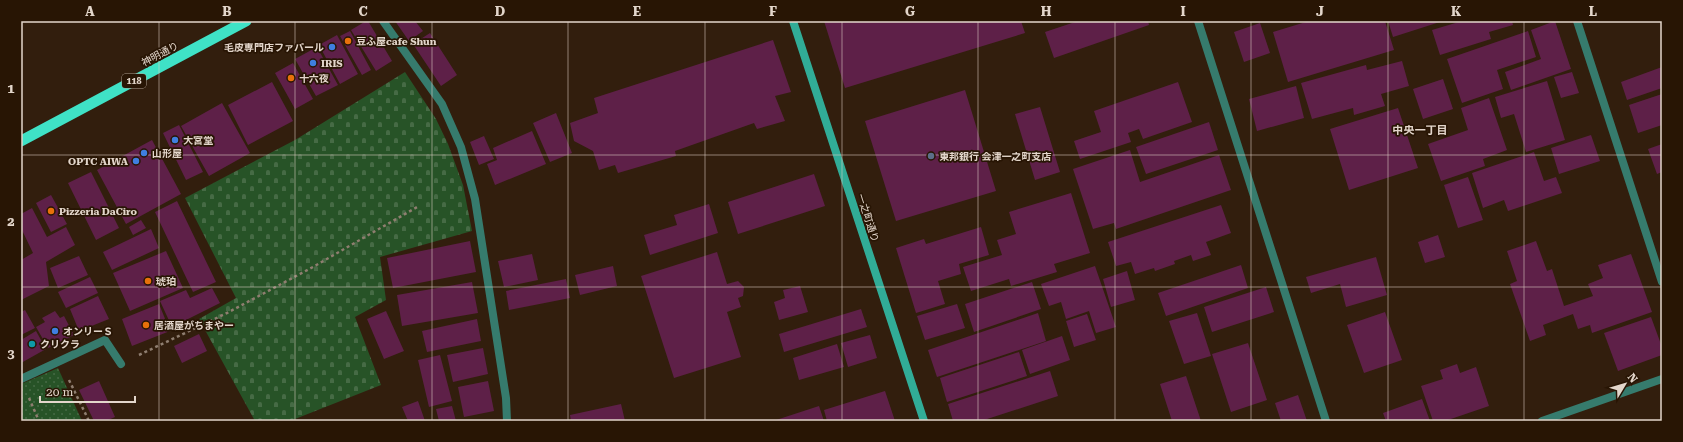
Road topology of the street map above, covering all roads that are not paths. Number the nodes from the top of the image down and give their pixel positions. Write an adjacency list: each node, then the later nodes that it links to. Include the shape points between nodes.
1 (246, 21): 6 (highway, 神明通り / 118)
2 (383, 21): 11 (street, via 442,104 461,147 475,199 506,398)
3 (794, 21): 12 (main road, 一之町通り)
4 (1198, 21): 13 (street)
5 (1577, 21): 7 (street)
6 (21, 141)
7 (1662, 282)
8 (121, 364): 9 (street, via 105,340)
9 (21, 379)
10 (1662, 379): 14 (street)
11 (507, 421)
12 (924, 421)
13 (1326, 421)
14 (1542, 421)

